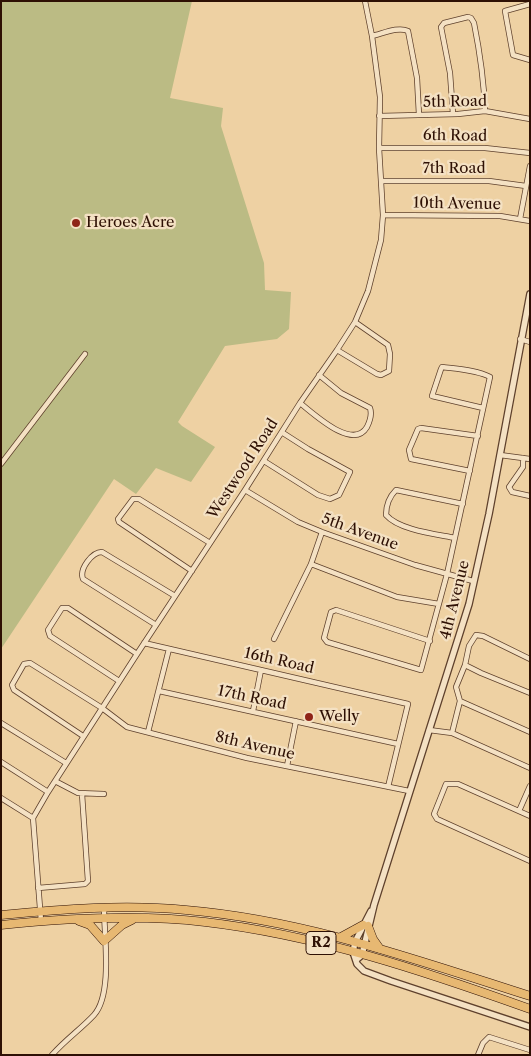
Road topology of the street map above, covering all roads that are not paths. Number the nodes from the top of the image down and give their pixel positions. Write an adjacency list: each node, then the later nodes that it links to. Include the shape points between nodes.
1 (365, 1): 3 (street, Westwood Road)
2 (530, 4): 4 (street, via 505,11 513,55)
3 (372, 36): 7 (street, via 403,29 408,31 417,78); 8 (street, Westwood Road)
4 (530, 60)
5 (485, 111): 6 (street, 5th Road); 6 (street, via 479,48 474,23 468,17 444,23 441,27 450,73); 9 (street, 5th Road)
6 (453, 114): 7 (street, 5th Road)
7 (419, 115): 8 (street, 5th Road)
8 (380, 116): 10 (street, Westwood Road)
9 (530, 118)
10 (380, 148): 11 (street, 6th Road, via 485,148); 13 (street, Westwood Road)
11 (530, 152)
12 (530, 166): 14 (street)
13 (381, 181): 14 (street, 7th Road, via 489,181); 15 (street, Westwood Road)
14 (526, 186): 16 (street)
15 (382, 215): 16 (street, 10th Avenue); 19 (street, Westwood Road, via 375,267)
16 (520, 219): 17 (street, 10th Avenue)
17 (530, 221)
18 (530, 294): 20 (street, 4th Avenue)
19 (355, 322): 22 (street, Westwood Road); 22 (street, via 388,345 389,371 377,374)
20 (520, 340): 21 (street); 29 (street, 4th Avenue)
21 (530, 342)
22 (337, 350): 24 (street, Westwood Road)
23 (85, 354): 33 (street)
24 (320, 375): 25 (street, Westwood Road); 25 (street, via 341,393 370,408 371,417 363,433 357,436 339,431)
25 (300, 403): 27 (street, Westwood Road)
26 (483, 408): 26 (street, via 490,377 442,367 432,396); 28 (street)
27 (283, 432): 32 (street, Westwood Road); 32 (street, via 350,472 340,495 330,499 318,495)
28 (478, 436): 34 (street); 34 (street, via 421,428 409,450 411,459)
29 (500, 455): 30 (street); 44 (street, 4th Avenue)
30 (523, 458): 31 (street); 36 (street, via 523,467 509,487 512,492)
31 (530, 459)
32 (264, 461): 35 (street, Westwood Road)
33 (1, 464)
34 (470, 471): 37 (street)
35 (246, 490): 38 (street, 5th Avenue, via 298,522); 40 (street, Westwood Road)
36 (530, 496)
37 (463, 504): 39 (street); 39 (street, via 396,490 386,509 386,515 392,521 406,527)
38 (322, 532): 41 (street); 43 (street, 5th Avenue)
39 (455, 538): 43 (street)
40 (210, 543): 42 (street, Westwood Road); 42 (street, via 139,499 133,499 118,518 118,522)
41 (311, 564): 46 (street, via 395,596); 48 (street)
42 (192, 571): 45 (street, Westwood Road)
43 (447, 574): 44 (street, 5th Avenue); 46 (street)
44 (474, 581): 64 (street, 4th Avenue)
45 (175, 596): 47 (street, Westwood Road); 47 (street, via 102,552 95,554 86,565 83,579)
46 (439, 604): 49 (street)
47 (156, 625): 50 (street, Westwood Road)
48 (274, 639)
49 (430, 641): 49 (street, via 421,670 324,639 331,612 338,610)
50 (144, 642): 51 (street, 16th Road); 52 (street, Westwood Road)
51 (169, 649): 55 (street, 16th Road); 57 (street)
52 (137, 654): 56 (street, Westwood Road); 56 (street, via 68,608 62,608 57,615 48,630 50,636)
53 (530, 659): 54 (street, via 476,635)
54 (464, 665): 58 (street); 59 (street, via 456,687)
55 (261, 670): 61 (street); 69 (street, 16th Road, via 408,704)
56 (119, 681): 60 (street, Westwood Road)
57 (159, 691): 61 (street, 17th Road); 65 (street)
58 (530, 693)
59 (460, 701): 66 (street); 67 (street)
60 (102, 708): 65 (street, 8th Avenue, via 124,726); 68 (street, Westwood Road); 68 (street, 8th Avenue, via 30,663 24,664 12,685 14,690)
61 (253, 711): 62 (street, 17th Road)
62 (296, 721): 69 (street, 17th Road); 72 (street)
63 (1, 723): 71 (street)
64 (429, 730): 67 (street); 77 (street, 4th Avenue)
65 (148, 732): 72 (street, 8th Avenue)
66 (530, 732)
67 (452, 733): 73 (street)
68 (83, 736): 71 (street, Westwood Road)
69 (398, 744): 76 (street)
70 (1, 762): 78 (street)
71 (66, 763): 74 (street, Westwood Road)
72 (287, 766): 76 (street, 8th Avenue)
73 (530, 768)
74 (55, 781): 78 (street, Westwood Road); 79 (street)
75 (530, 786): 82 (street)
76 (388, 787): 77 (street, 8th Avenue)
77 (409, 791): 95 (street, 4th Avenue)
78 (48, 792): 84 (street, Westwood Road)
79 (82, 794): 80 (street); 86 (street, via 88,881)
80 (104, 794)
81 (1, 798): 84 (street)
82 (519, 811): 83 (street); 85 (street, via 449,783 434,814 436,819)
83 (530, 816)
84 (33, 818): 86 (street)
85 (530, 861)
86 (38, 888): 88 (street)
87 (104, 908): 88 (highway, R2); 90 (street); 96 (highway, R2, via 211,912)
88 (40, 911): 89 (highway, R2); 93 (street)
89 (1, 915)
90 (104, 918): 91 (highway, R2); 92 (highway, R2); 97 (street)
91 (136, 918): 97 (highway, via 122,924); 101 (highway, R2, via 229,925 294,936)
92 (75, 919): 93 (highway, R2); 97 (highway, via 90,925)
93 (41, 921): 94 (highway, R2)
94 (1, 925)
95 (366, 926): 96 (highway); 98 (street, 4th Avenue); 99 (street); 100 (highway)
96 (341, 937): 98 (highway, R2)
97 (104, 941): 107 (street, via 104,997 99,1008)
98 (355, 942): 99 (highway, R2); 101 (street, 4th Avenue)
99 (365, 945): 100 (highway, R2); 102 (street)
100 (380, 949): 103 (highway, R2)
101 (353, 952): 102 (highway, R2)
102 (359, 957): 104 (highway, R2, via 414,968); 105 (street, via 358,966 364,971)
103 (530, 996)
104 (530, 1008)
105 (530, 1027)
106 (530, 1050): 108 (street, via 489,1038 483,1042)
107 (52, 1055)
108 (478, 1055)

